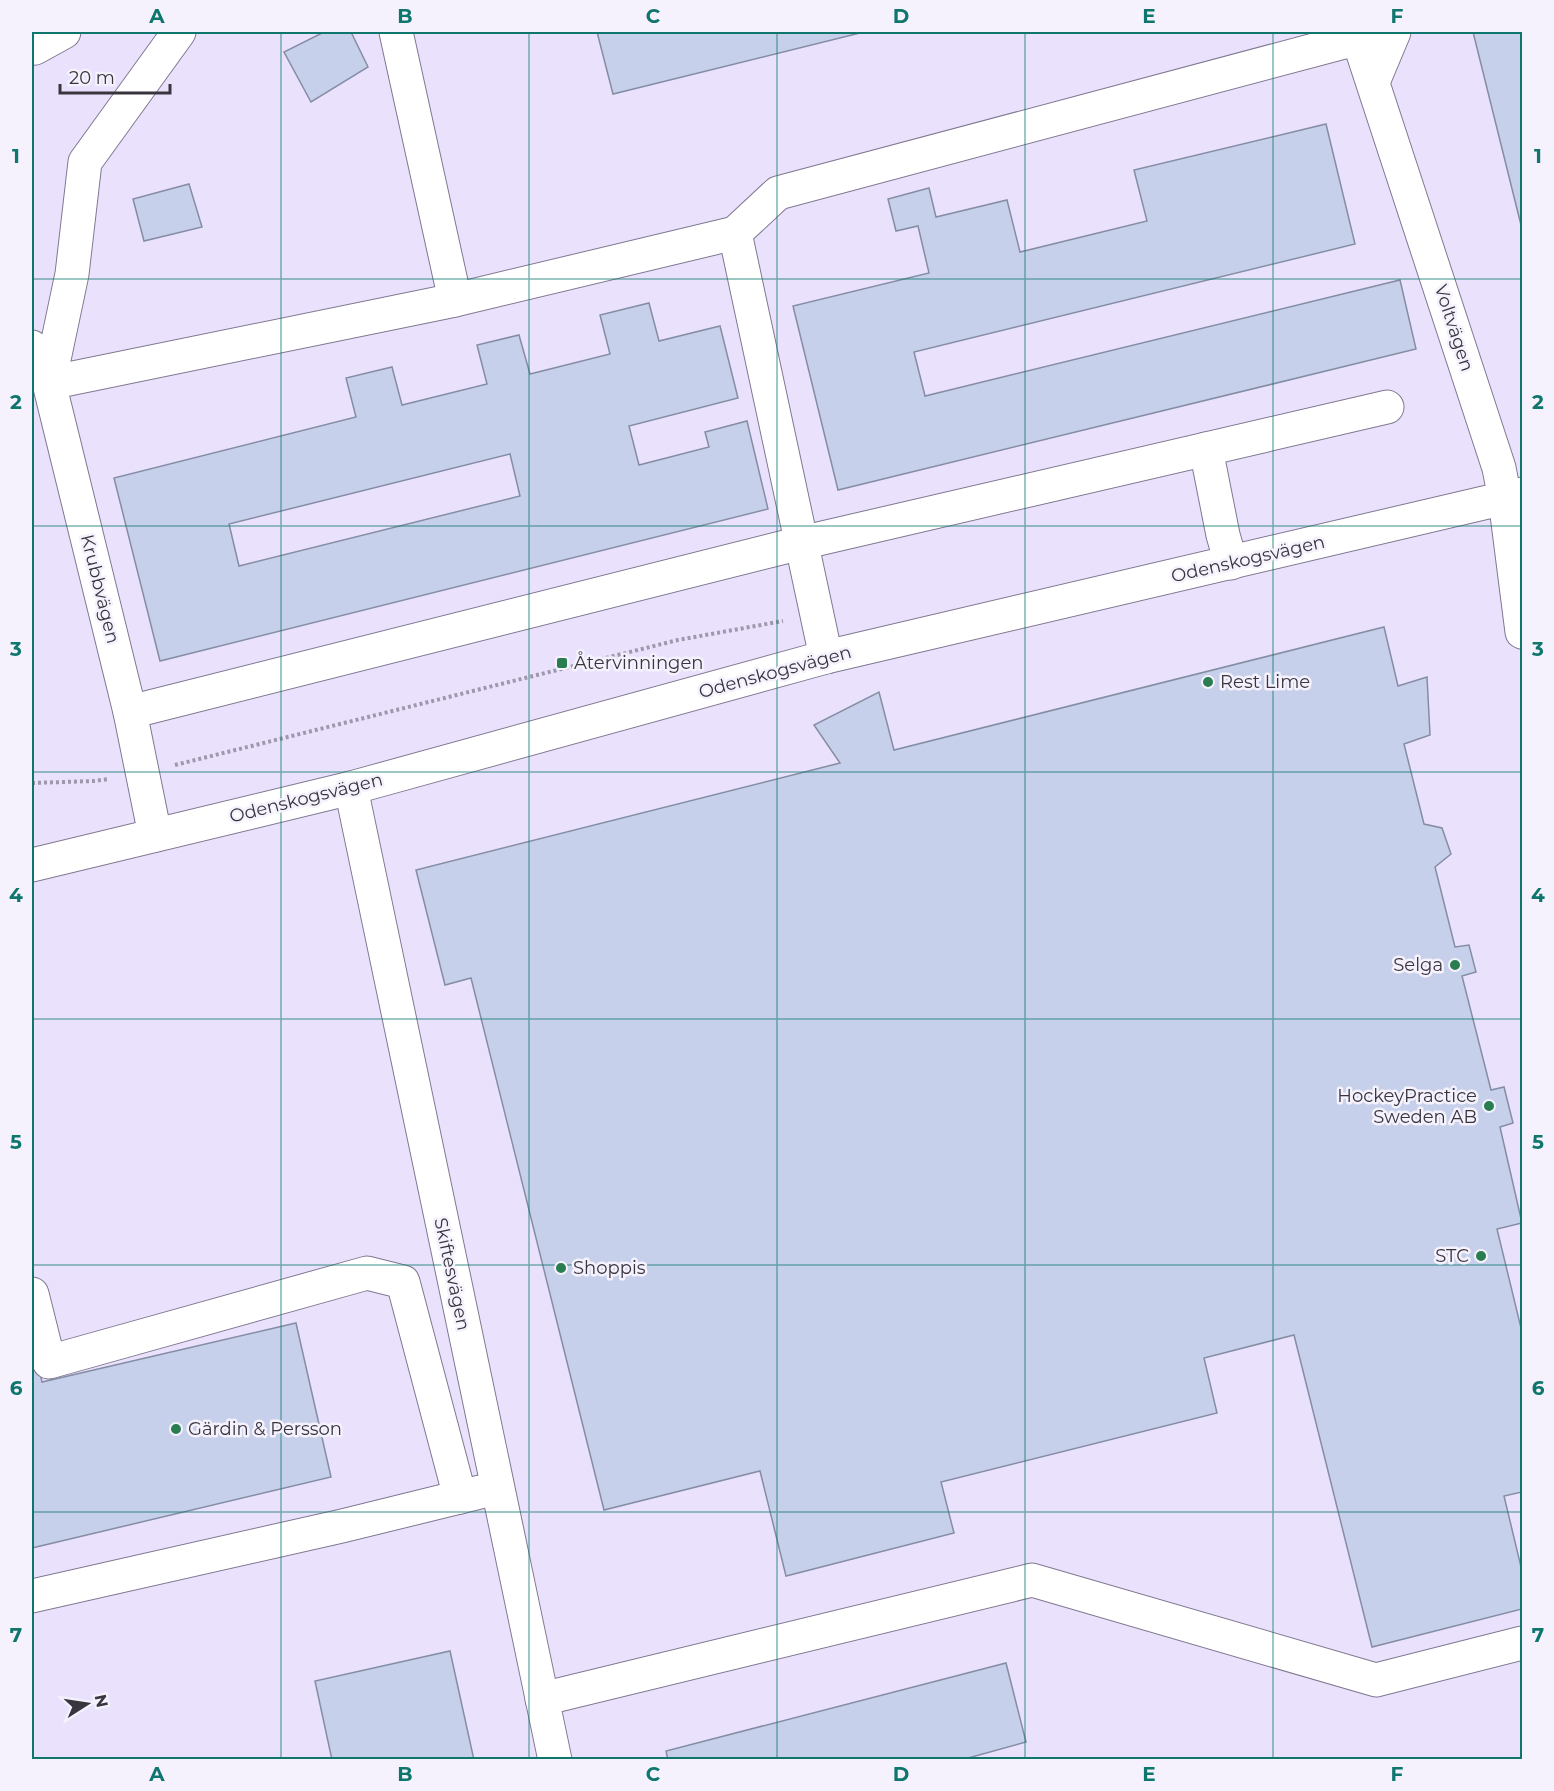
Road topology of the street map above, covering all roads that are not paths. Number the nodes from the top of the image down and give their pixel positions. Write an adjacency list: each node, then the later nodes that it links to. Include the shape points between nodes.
1 (64, 32): 6 (street, via 35,48)
2 (179, 32): 11 (street, via 85,162 72,274)
3 (396, 32): 9 (street)
4 (1394, 32): 7 (street)
5 (1358, 35): 7 (street, Voltvägen); 8 (street, via 778,193)
6 (32, 46)
7 (1373, 82): 14 (street, Voltvägen, via 1499,468)
8 (735, 233): 9 (street); 15 (street)
9 (455, 300): 11 (street)
10 (32, 347): 11 (street, Krubbvägen)
11 (50, 383): 19 (street, Krubbvägen)
12 (1387, 407): 13 (street)
13 (1206, 449): 15 (street); 16 (street)
14 (1514, 497): 16 (street, Odenskogsvägen); 17 (street, Voltvägen)
15 (801, 543): 18 (street); 19 (street)
16 (1231, 563): 18 (street, Odenskogsvägen)
17 (1522, 632)
18 (826, 657): 20 (street, Odenskogsvägen)
19 (130, 712): 21 (street, Krubbvägen)
20 (351, 788): 21 (street, Odenskogsvägen); 24 (street, Skiftesvägen)
21 (155, 835): 22 (street, Odenskogsvägen)
22 (32, 865)
23 (32, 1294): 25 (street, via 49,1362 367,1273 403,1282)
24 (498, 1488): 25 (street); 28 (street, Skiftesvägen)
25 (460, 1497): 26 (street)
26 (32, 1596)
27 (1522, 1643): 28 (street, via 1376,1680 1032,1580)
28 (542, 1699): 29 (street, Skiftesvägen)
29 (555, 1760)

